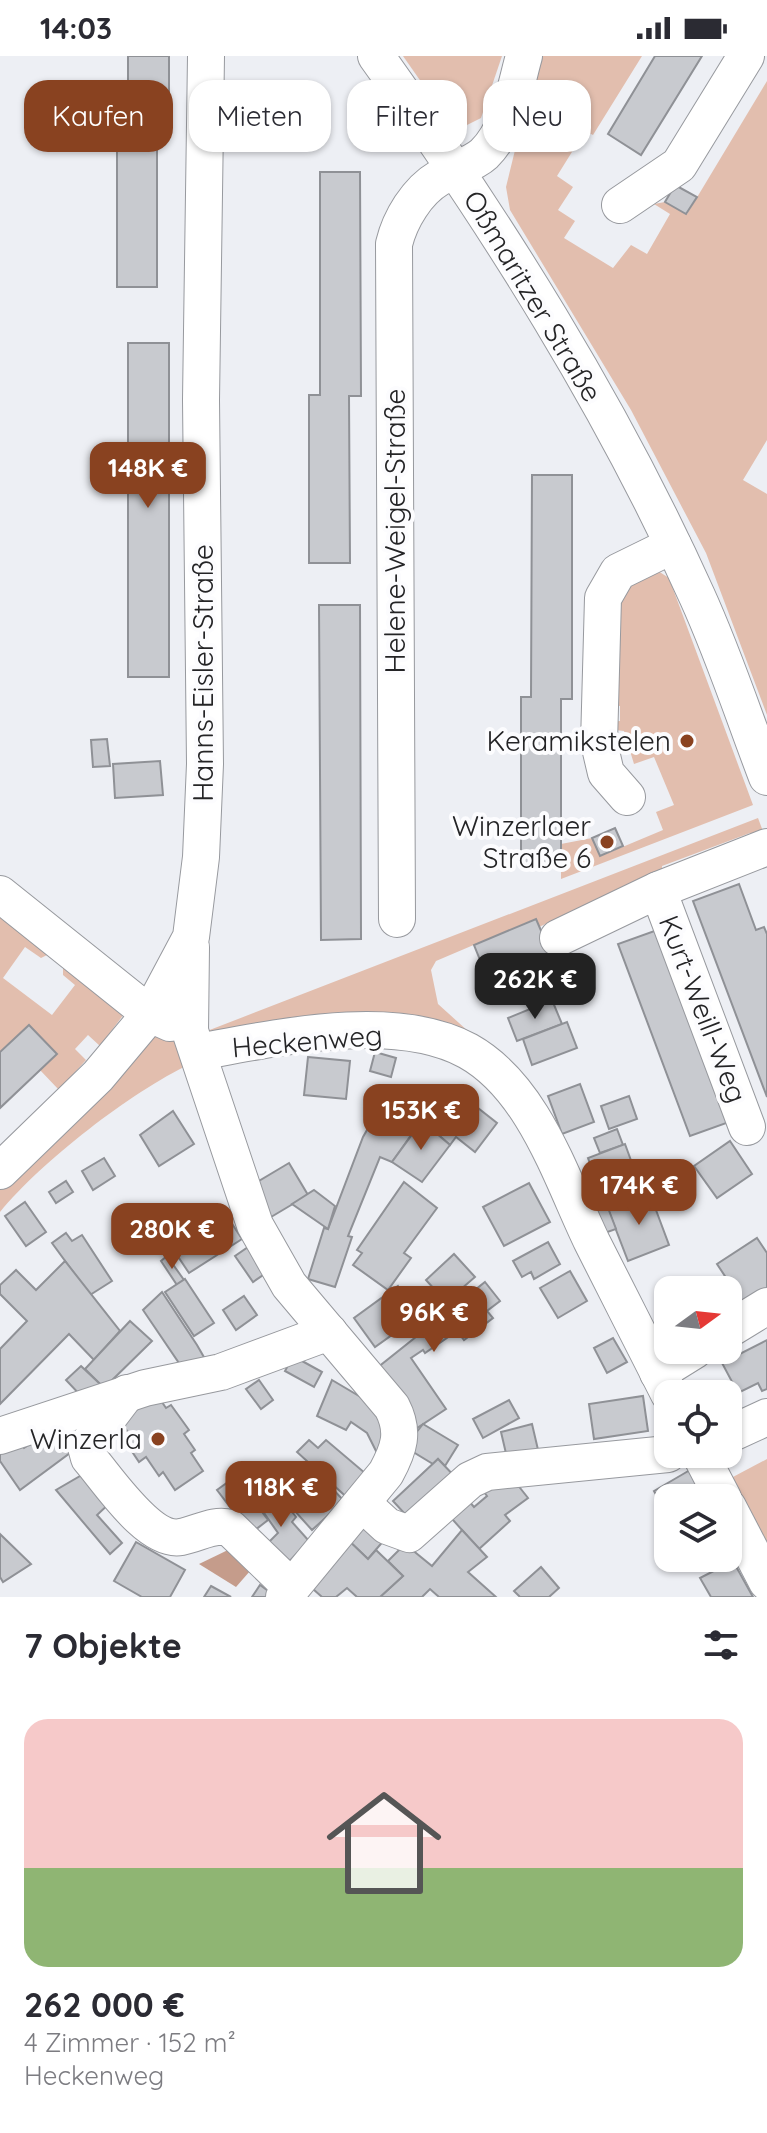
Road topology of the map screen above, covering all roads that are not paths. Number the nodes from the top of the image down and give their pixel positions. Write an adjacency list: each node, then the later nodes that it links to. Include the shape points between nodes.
1 (206, 56): 14 (street, Hanns-Eisler-Straße, via 201,400 205,764)
2 (376, 56): 5 (street, Oßmaritzer Straße)
3 (524, 56): 5 (street, Helene-Weigel-Straße, via 500,132 483,155)
4 (746, 56): 6 (street, via 679,165)
5 (456, 169): 7 (street, Oßmaritzer Straße, via 586,381); 13 (street, Helene-Weigel-Straße, via 437,179 412,205 394,244)
6 (620, 205)
7 (673, 545): 8 (street, Oßmaritzer Straße); 9 (street, via 618,572 603,598 599,743 606,773)
8 (767, 777)
9 (627, 797)
10 (767, 847): 11 (street, Kurt-Weill-Weg)
11 (658, 890): 15 (street, Kurt-Weill-Weg); 18 (street, Kurt-Weill-Weg)
12 (0, 894): 16 (street)
13 (397, 919)
14 (191, 937): 16 (street, Hanns-Eisler-Straße); 17 (street)
15 (558, 938)
16 (150, 1014): 17 (street); 19 (street, Hanns-Eisler-Straße, via 98,1076)
17 (194, 1042): 22 (street, via 255,1225 289,1285); 24 (street, Heckenweg, via 376,1031 418,1035 465,1050 489,1065 532,1119)
18 (747, 1127)
19 (0, 1171)
20 (767, 1306): 21 (street)
21 (742, 1321)
22 (329, 1332): 26 (street, via 214,1374); 31 (street, via 392,1407 400,1427 397,1452)
23 (682, 1364): 25 (street, Heckenweg)
24 (662, 1380)
25 (668, 1380)
26 (127, 1393): 29 (street); 34 (street, via 86,1447 89,1458 155,1532 176,1538 230,1528)
27 (767, 1417): 28 (street)
28 (742, 1429)
29 (0, 1436)
30 (654, 1455): 31 (street, via 487,1472 470,1480 409,1534 387,1526)
31 (362, 1503): 34 (street)
32 (742, 1534): 33 (street)
33 (767, 1582)
34 (288, 1592)

